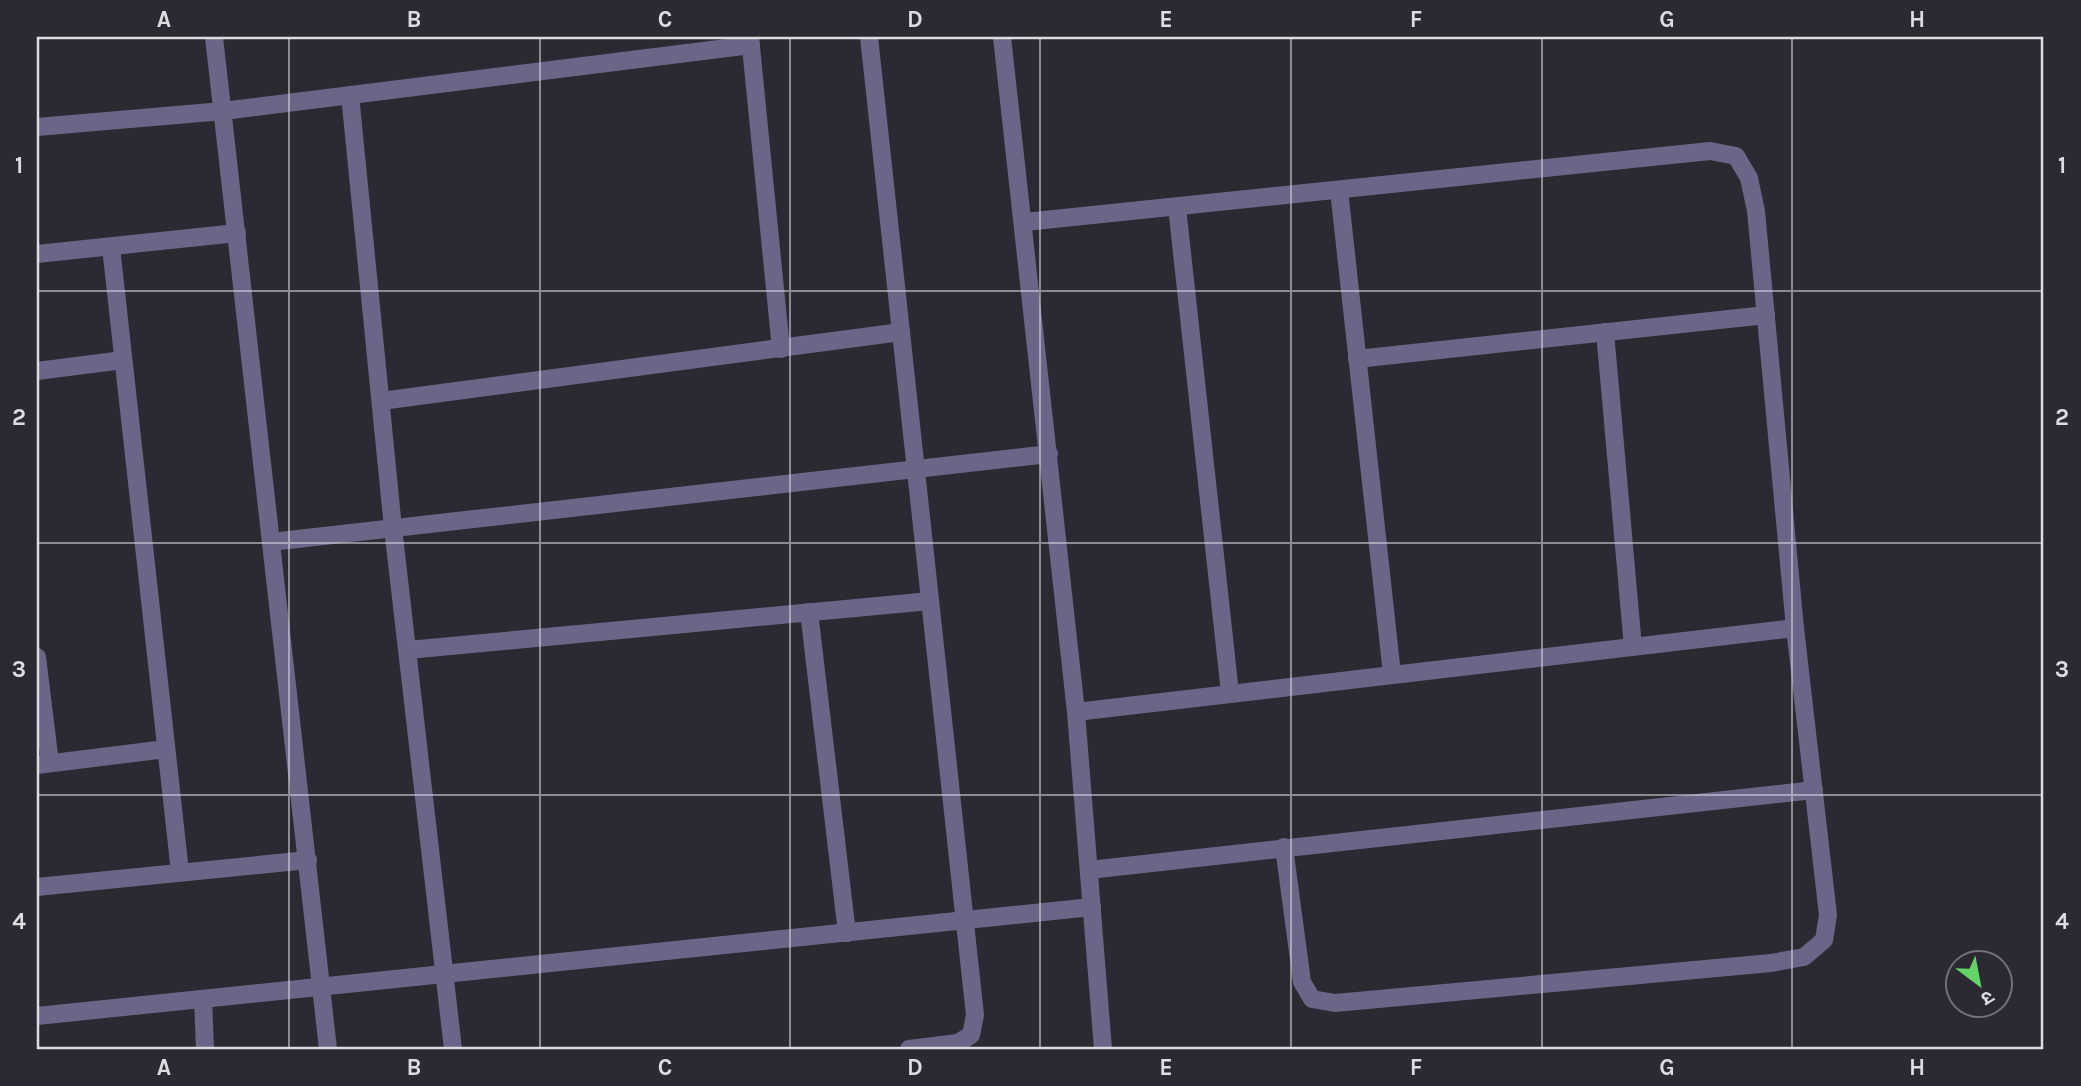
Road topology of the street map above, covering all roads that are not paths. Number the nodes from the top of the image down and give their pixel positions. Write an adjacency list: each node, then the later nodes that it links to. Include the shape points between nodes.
1 (214, 37): 6 (street)
2 (869, 37): 15 (street)
3 (1002, 37): 10 (street)
4 (750, 41): 5 (street); 17 (street)
5 (350, 95): 6 (street); 21 (street)
6 (223, 110): 7 (street); 11 (street)
7 (37, 127)
8 (1339, 190): 9 (street); 14 (street, via 1710,151 1735,156 1749,178 1756,211); 18 (street)
9 (1177, 207): 10 (street); 33 (street)
10 (1025, 222): 22 (street)
11 (237, 233): 12 (street); 25 (street)
12 (111, 247): 13 (street); 19 (street)
13 (37, 254)
14 (1766, 316): 16 (street); 28 (street)
15 (901, 332): 17 (street); 23 (street)
16 (1605, 332): 18 (street); 29 (street)
17 (781, 349): 21 (street)
18 (1357, 359): 32 (street)
19 (123, 360): 20 (street); 35 (street)
20 (37, 372)
21 (381, 401): 24 (street)
22 (1049, 454): 23 (street); 34 (street)
23 (916, 468): 24 (street); 26 (street)
24 (393, 528): 25 (street); 30 (street)
25 (271, 541): 39 (street)
26 (930, 601): 27 (street); 44 (street)
27 (809, 612): 30 (street); 45 (street)
28 (1795, 628): 29 (street); 37 (street)
29 (1633, 647): 32 (street)
30 (408, 650): 46 (street)
31 (37, 657): 36 (street)
32 (1392, 674): 33 (street)
33 (1230, 693): 34 (street)
34 (1076, 712): 40 (street)
35 (166, 749): 36 (street); 41 (street)
36 (43, 764)
37 (1814, 790): 38 (street); 38 (street, via 1828,915 1824,940 1804,957 1770,962 1335,1003 1312,999 1302,982)
38 (1284, 847): 40 (street)
39 (308, 860): 41 (street); 47 (street)
40 (1089, 870): 43 (street)
41 (180, 872): 42 (street)
42 (37, 887)
43 (1092, 906): 44 (street); 54 (street)
44 (964, 920): 45 (street); 53 (street, via 975,1015 971,1035 958,1043)
45 (847, 933): 46 (street)
46 (446, 975): 47 (street); 52 (street)
47 (321, 988): 48 (street); 51 (street)
48 (203, 999): 49 (street); 50 (street)
49 (37, 1016)
50 (205, 1049)
51 (328, 1049)
52 (453, 1049)
53 (909, 1049)
54 (1103, 1049)

